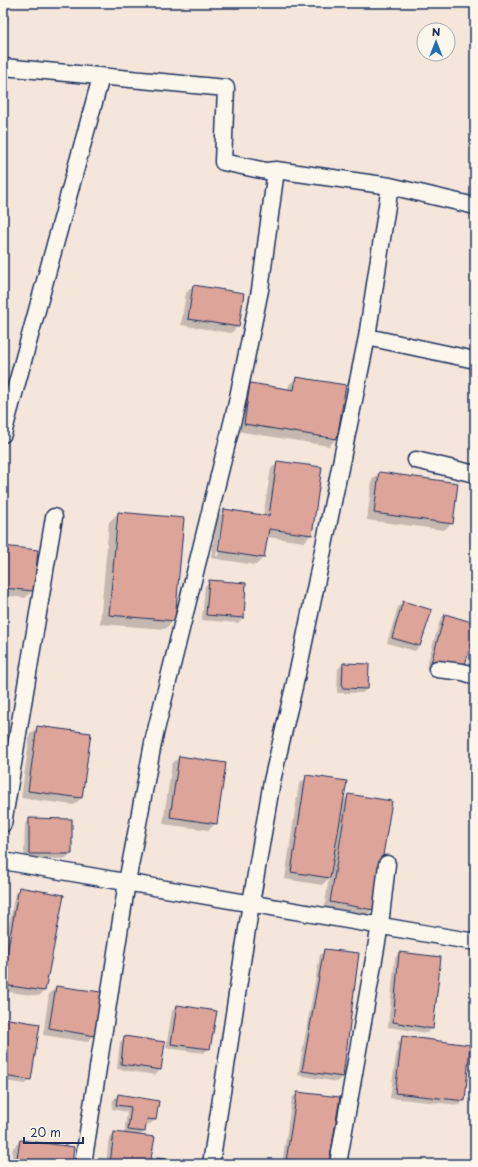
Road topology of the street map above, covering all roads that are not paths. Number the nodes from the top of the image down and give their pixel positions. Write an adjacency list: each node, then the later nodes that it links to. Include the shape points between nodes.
1 (3, 67): 2 (street)
2 (101, 77): 3 (street, via 226,88 223,162); 8 (street)
3 (276, 170): 4 (street); 17 (street, via 260,290 237,399 154,738)
4 (390, 186): 5 (street); 6 (street)
5 (475, 206)
6 (367, 337): 7 (street); 18 (street, via 301,657 272,781)
7 (475, 360)
8 (3, 434)
9 (416, 460): 10 (street)
10 (475, 474)
11 (54, 517): 14 (street)
12 (437, 669): 13 (street)
13 (475, 676)
14 (3, 824)
15 (3, 861): 17 (street)
16 (387, 864): 19 (street)
17 (127, 882): 18 (street); 21 (street)
18 (251, 903): 19 (street); 22 (street)
19 (380, 925): 20 (street); 23 (street)
20 (475, 942)
21 (83, 1164)
22 (211, 1164)
23 (338, 1164)

